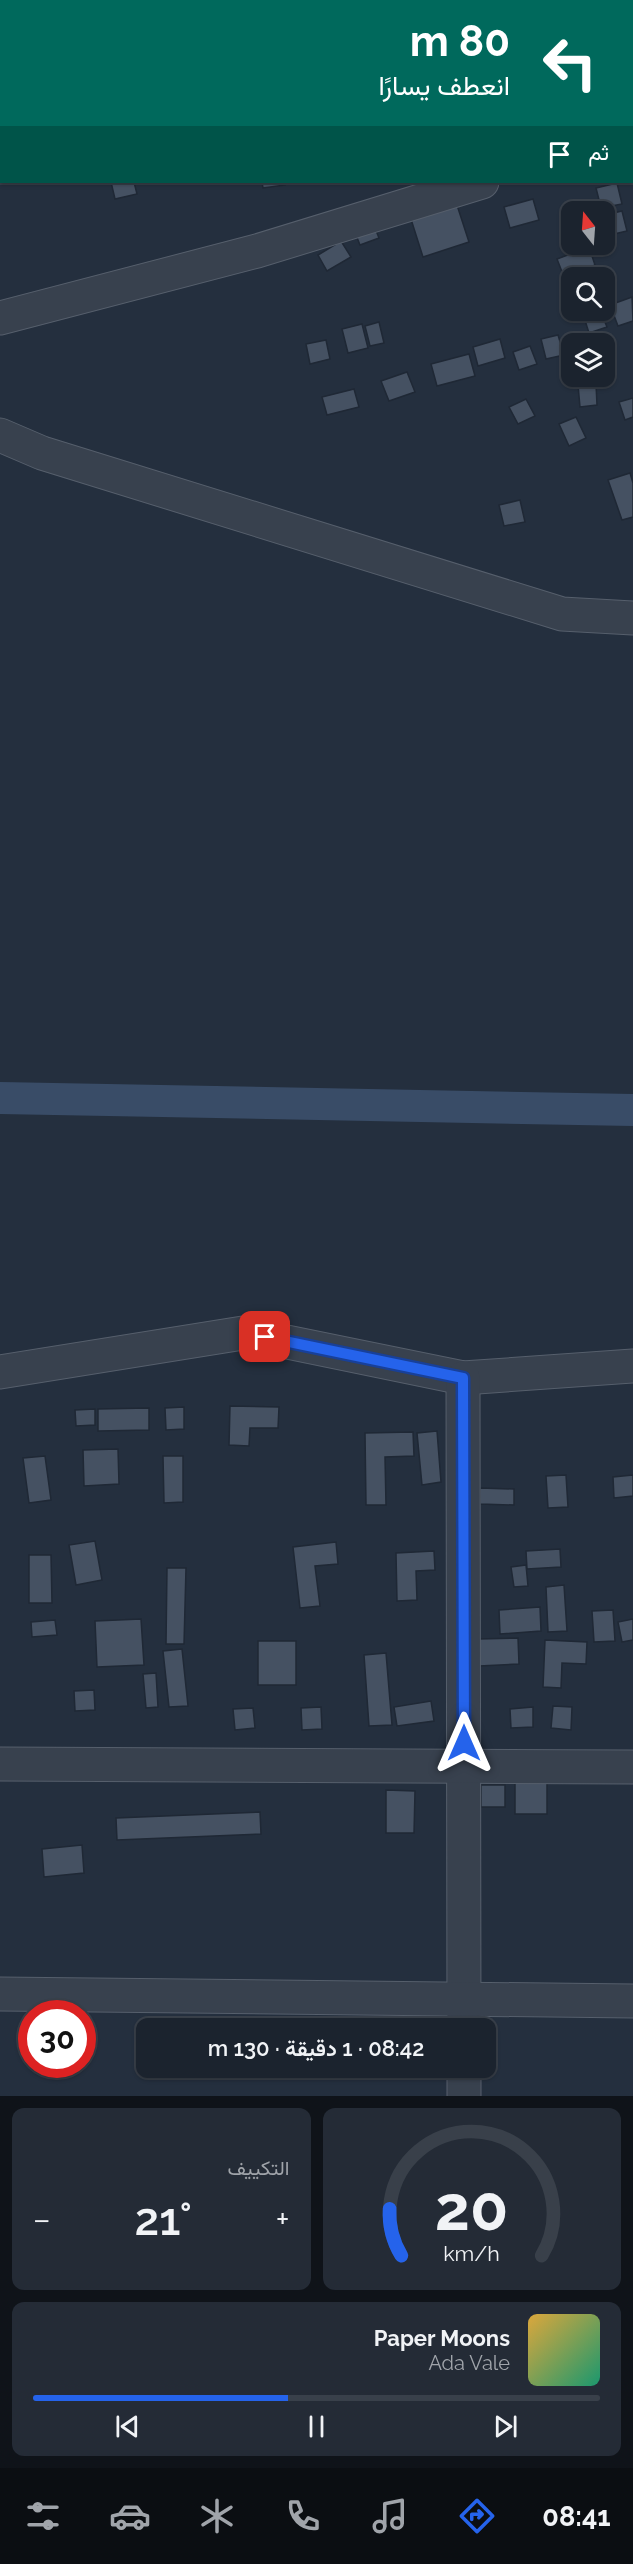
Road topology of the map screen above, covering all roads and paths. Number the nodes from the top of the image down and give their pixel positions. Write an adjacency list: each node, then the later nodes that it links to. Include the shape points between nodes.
1 (479, 183): 2 (street, via 257,251)
2 (0, 318)
3 (0, 435): 4 (street, via 42,453 562,614)
4 (633, 618)
5 (633, 1366): 7 (street)
6 (0, 1372): 7 (street, via 243,1333)
7 (463, 1378): 9 (street)
8 (0, 1764): 9 (street)
9 (464, 1766): 10 (street); 13 (street)
10 (633, 1767)
11 (0, 1994): 13 (street)
12 (633, 2001): 13 (street)
13 (464, 2014)
14 (464, 2078): 15 (street)
15 (464, 2096)

